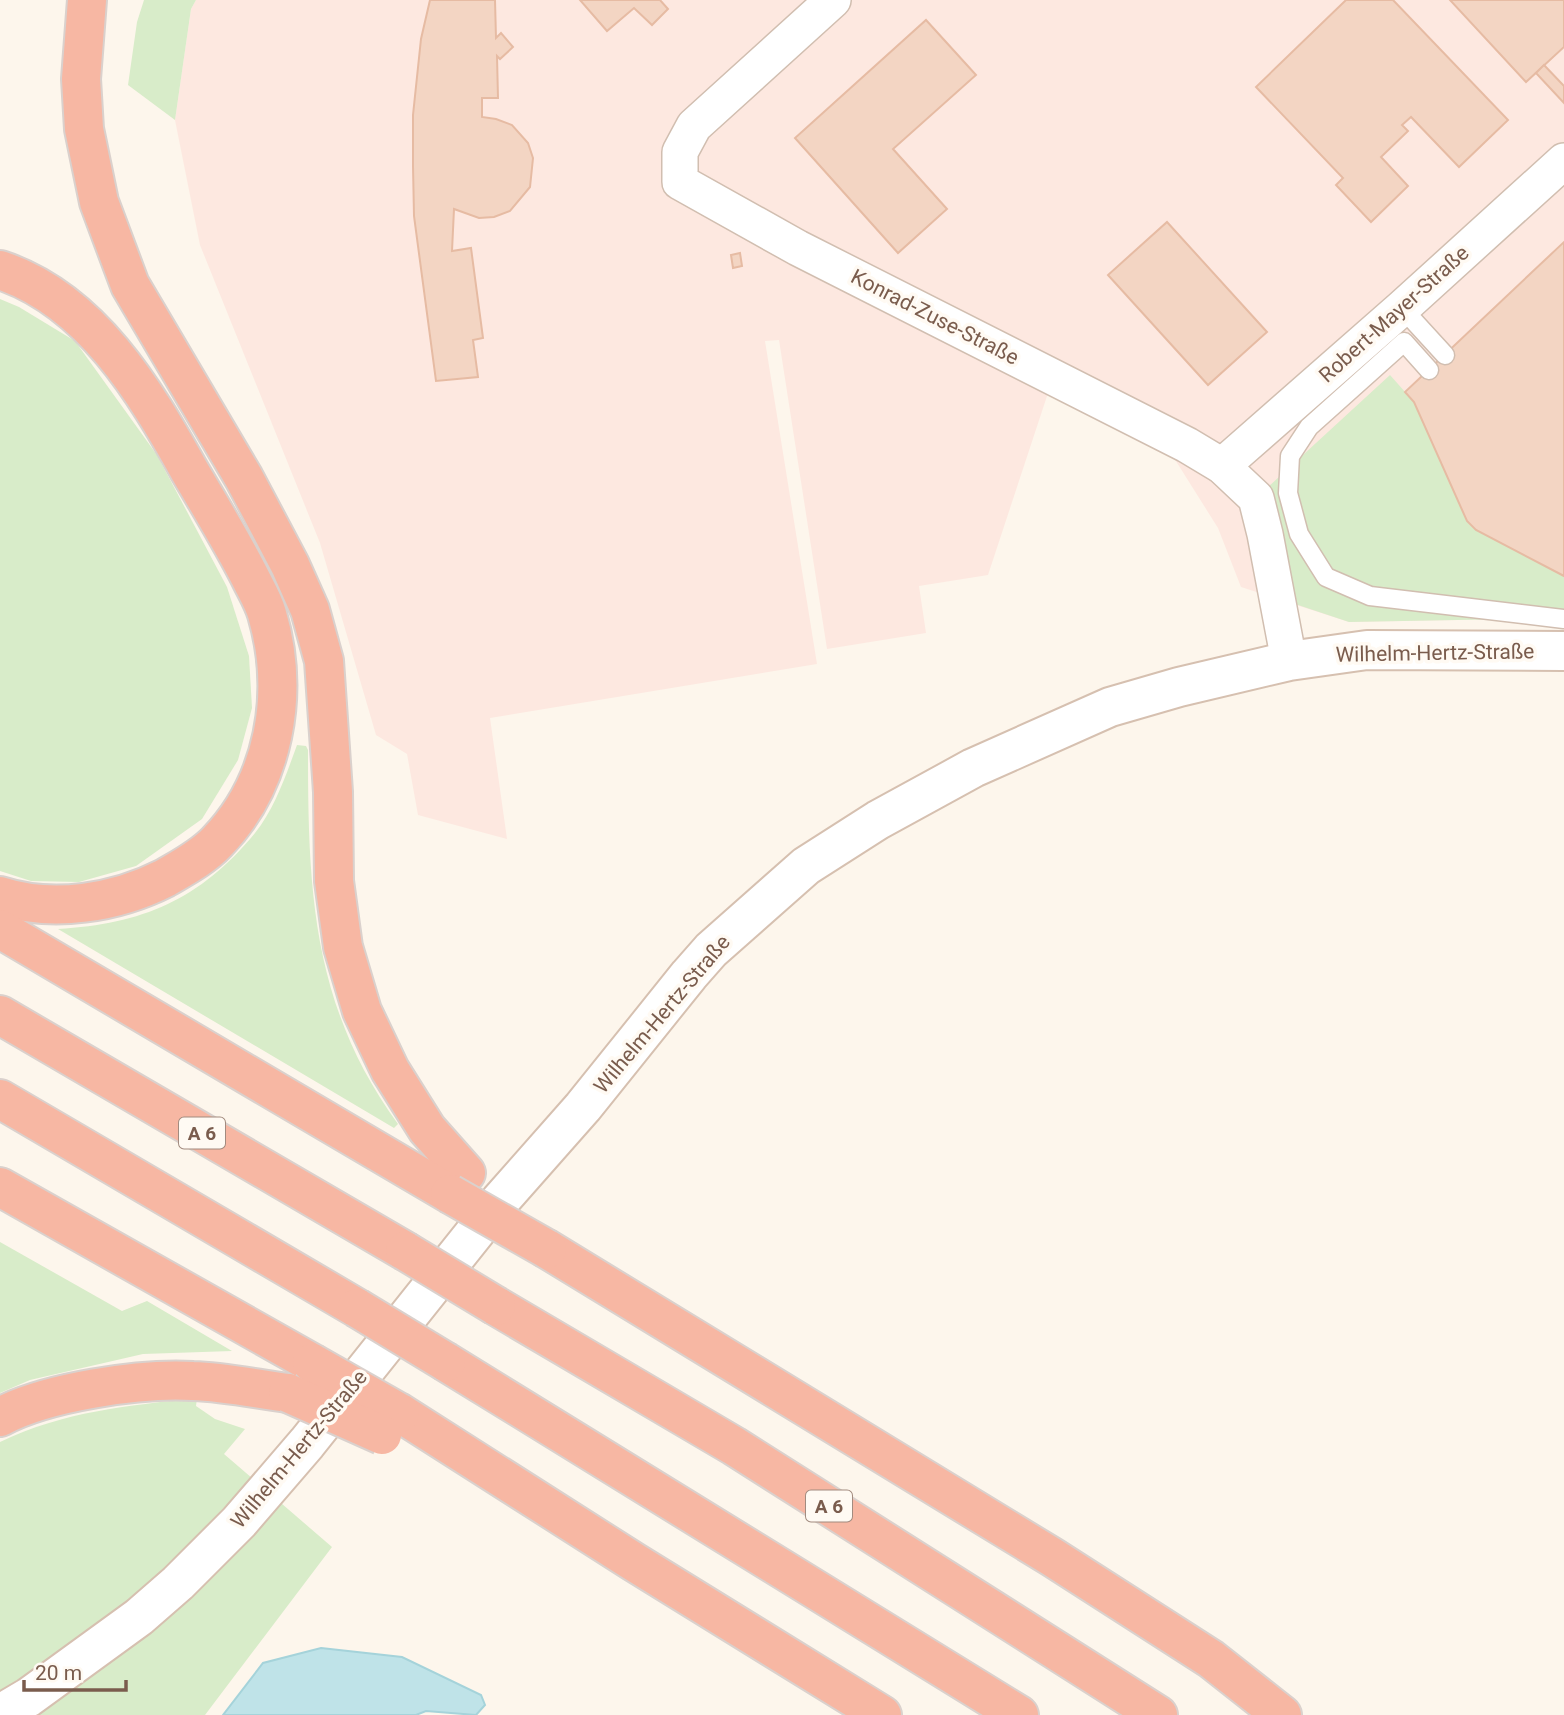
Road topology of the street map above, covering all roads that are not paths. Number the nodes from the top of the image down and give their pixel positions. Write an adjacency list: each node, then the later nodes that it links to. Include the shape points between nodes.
1 (86, 0): 16 (highway, via 83,129 99,202 130,285 244,478 310,610 324,661 334,881 343,947 362,1011 390,1070)
2 (833, 0): 8 (street, Konrad-Zuse-Straße, via 694,126 680,152 680,182 798,248)
3 (1564, 160): 5 (street, Robert-Mayer-Straße)
4 (0, 271): 12 (highway, via 44,291 83,320 155,410 267,612 278,685 275,730 263,768 246,804 217,843 143,889 99,900 60,904)
5 (1402, 308): 6 (lane); 8 (street, Robert-Mayer-Straße)
6 (1445, 355)
7 (1429, 370): 9 (lane, via 1404,342 1309,428 1290,456 1288,493 1299,534 1326,578 1370,596)
8 (1222, 466): 11 (street, Konrad-Zuse-Straße, via 1256,498)
9 (1564, 619)
10 (1564, 651): 11 (main road, Wilhelm-Hertz-Straße, via 1367,650)
11 (1289, 661): 20 (main road, Wilhelm-Hertz-Straße, via 1110,707 973,768 806,866 689,975 240,1522 139,1617)
12 (0, 896)
13 (0, 929): 16 (highway)
14 (0, 1015): 23 (highway, A 6, bridge, via 734,1446)
15 (0, 1099): 22 (highway, bridge, via 357,1308)
16 (458, 1184): 24 (highway, bridge, via 547,1249 1211,1659)
17 (0, 1186): 19 (highway, bridge, via 312,1363)
18 (0, 1417): 19 (highway, bridge, via 20,1406 111,1385 192,1381 288,1393)
19 (391, 1424): 21 (highway, via 470,1458)
20 (0, 1714)
21 (882, 1715)
22 (1019, 1715)
23 (1158, 1715)
24 (1282, 1715)

